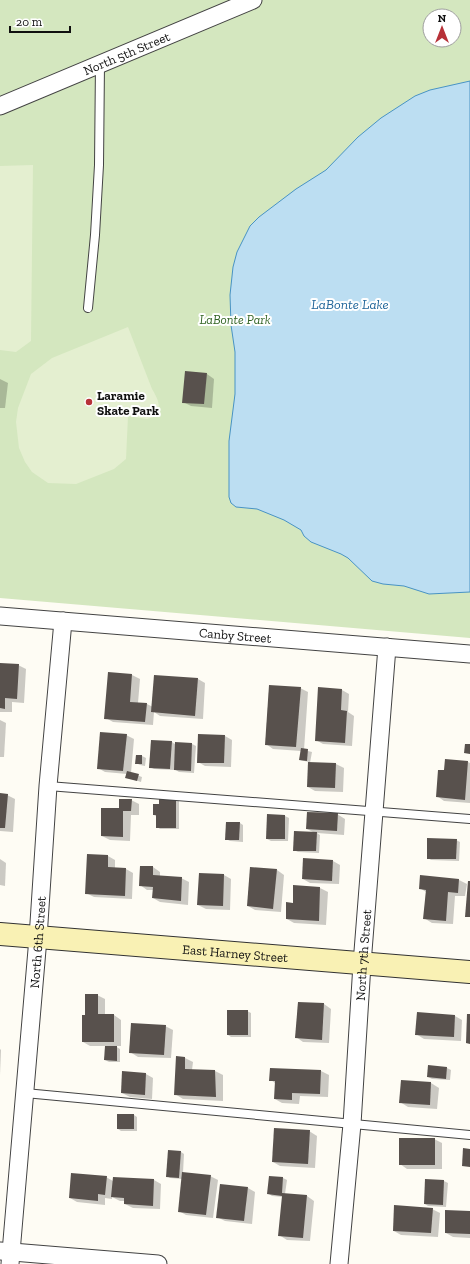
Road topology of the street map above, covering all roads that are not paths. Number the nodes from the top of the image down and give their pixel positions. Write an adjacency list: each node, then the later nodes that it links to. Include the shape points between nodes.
1 (253, 0): 2 (street, North 5th Street)
2 (100, 63): 3 (street, North 5th Street); 4 (lane, via 99,165)
3 (0, 106)
4 (88, 308)
5 (0, 616): 6 (street, Canby Street)
6 (63, 621): 7 (street, Canby Street); 9 (street, North 6th Street)
7 (387, 647): 8 (street, Canby Street); 10 (street, North 7th Street)
8 (470, 654)
9 (48, 786): 10 (lane); 13 (street, North 6th Street)
10 (374, 811): 11 (lane); 14 (street, North 7th Street)
11 (470, 819)
12 (0, 934): 13 (main road, East Harney Street)
13 (38, 938): 14 (main road, East Harney Street); 16 (street, North 6th Street)
14 (362, 964): 15 (main road, East Harney Street); 17 (street, North 7th Street)
15 (470, 972)
16 (25, 1092): 17 (lane); 19 (street, North 6th Street)
17 (352, 1124): 18 (lane); 21 (street, North 7th Street)
18 (470, 1134)
19 (7, 1256): 20 (street)
20 (158, 1264)
21 (339, 1264)

